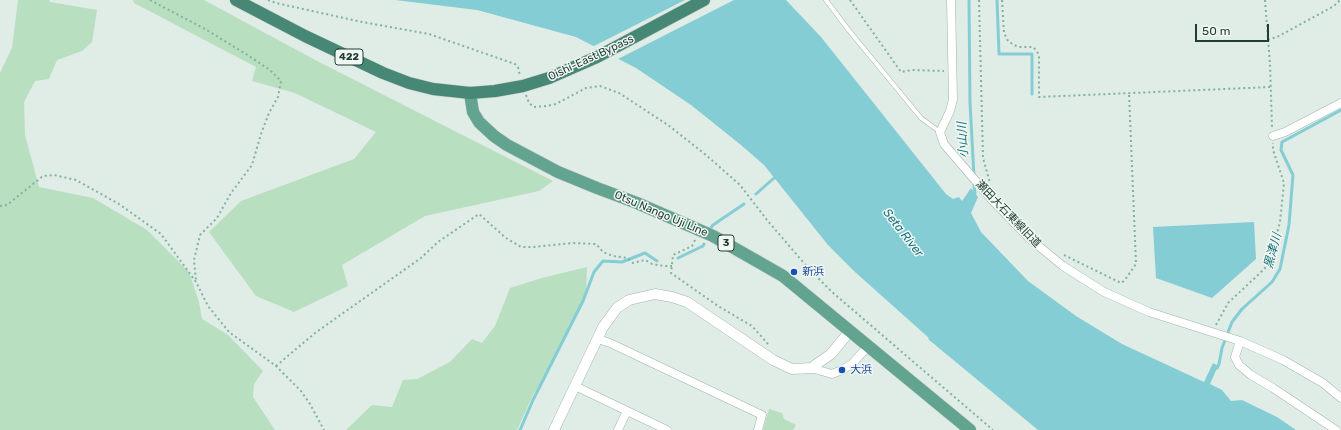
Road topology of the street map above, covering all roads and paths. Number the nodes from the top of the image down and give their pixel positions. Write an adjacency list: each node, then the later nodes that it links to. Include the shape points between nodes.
1 (150, 0): 26 (path, via 206,29 270,70 281,81 278,98 269,113 252,165 231,193 217,218 200,235 194,260)
2 (236, 0): 16 (highway, 422, via 383,73 433,89)
3 (268, 0): 14 (path, via 444,39 515,64)
4 (704, 0): 14 (highway, Oishi-East Bypass / 422, via 597,57 549,78)
5 (826, 0): 19 (lane, via 921,118)
6 (850, 0): 13 (path, via 901,72)
7 (951, 0): 13 (street)
8 (979, 0): 21 (path, via 982,158 989,176)
9 (1002, 0): 17 (path, via 1004,33 1008,40 1014,45 1033,47 1037,51 1039,97)
10 (1265, 0): 12 (path)
11 (1340, 0): 12 (path, via 1334,6)
12 (1268, 40): 15 (path)
13 (953, 72): 19 (street, via 953,99)
14 (523, 86): 16 (highway, Oishi-East Bypass / 422); 44 (path, via 529,103 534,107 556,104 586,88 600,86 619,93 668,125 740,185 766,220 832,292)
15 (1271, 87): 17 (path); 20 (path)
16 (470, 93): 23 (main road, Otsu Nango Uji Line / 3, via 479,122 507,145 558,172)
17 (1130, 93): 24 (path, via 1136,264 1121,283 1053,250)
18 (1341, 103): 20 (street)
19 (940, 132): 21 (street, 瀬田大石東線旧道, via 944,144)
20 (1273, 136): 28 (path, via 1274,150 1284,183 1280,222 1272,252 1265,268 1228,303)
21 (992, 200): 24 (street, 瀬田大石東線旧道)
22 (0, 206): 26 (path, via 7,204 43,176 58,175 76,180 119,204 161,234)
23 (701, 230): 25 (path, via 692,246 673,255); 27 (main road, Otsu Nango Uji Line / 3, via 782,276)
24 (1047, 253): 28 (street, 瀬田大石東線旧道, via 1104,292 1149,312)
25 (672, 266): 31 (path, via 671,273 752,326); 33 (path, via 652,264 645,260 633,264 627,258 602,252 596,244 521,247 506,238 479,214 315,332)
26 (196, 282): 33 (path, via 208,306 229,332)
27 (850, 331): 32 (main road, Otsu Nango Uji Line / 3); 34 (street, via 831,354)
28 (1213, 332): 30 (street, 瀬田大石東線旧道)
29 (598, 338): 34 (street, via 617,308 630,300 655,294 687,302 773,360 792,369); 35 (street); 42 (street, via 762,415)
30 (1237, 340): 36 (street, 瀬田大石東線旧道, via 1283,360 1323,383); 45 (street, via 1235,357 1251,375)
31 (768, 344)
32 (868, 346): 34 (street, via 852,364 832,374); 43 (main road, Otsu Nango Uji Line / 3)
33 (276, 366): 38 (path, via 301,391)
34 (811, 368)
35 (575, 386): 37 (street); 39 (street)
36 (1341, 398)
37 (627, 411): 40 (street); 41 (street)
38 (324, 430)
39 (554, 430)
40 (618, 430)
41 (667, 430)
42 (758, 430)
43 (970, 430)
44 (992, 430)
45 (1336, 430)

